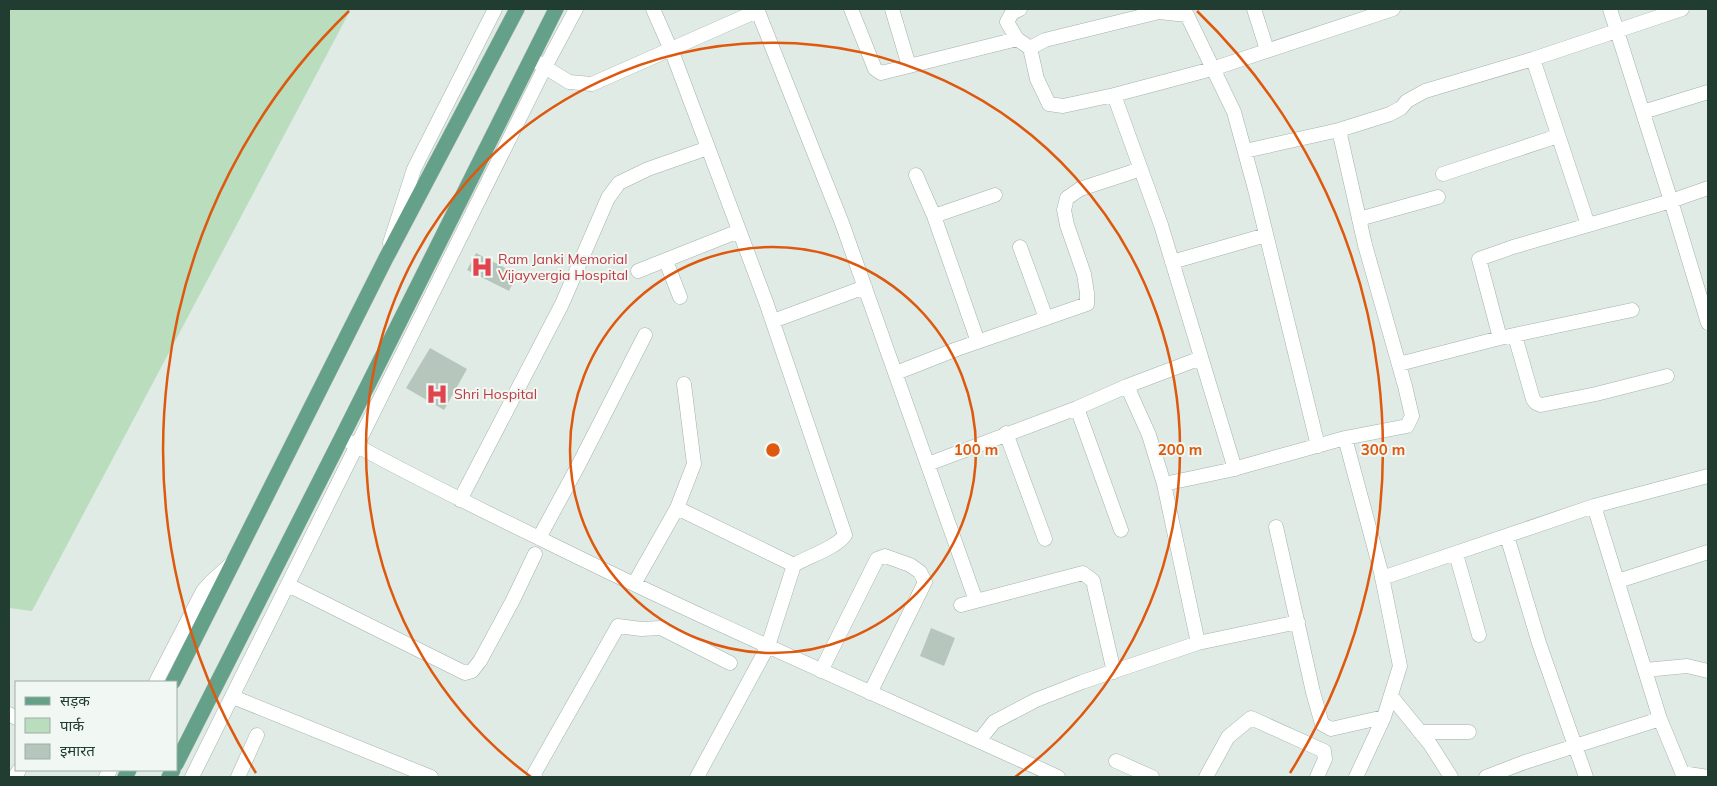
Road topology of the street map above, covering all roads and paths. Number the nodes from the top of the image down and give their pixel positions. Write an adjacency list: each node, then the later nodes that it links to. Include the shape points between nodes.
1 (494, 9): 24 (street)
2 (517, 9): 26 (main road)
3 (556, 9): 20 (main road)
4 (576, 9): 23 (street)
5 (653, 9): 18 (street)
6 (851, 9): 22 (street, via 875,69 881,73)
7 (892, 9): 22 (street)
8 (1020, 9): 16 (street, via 1012,12 1007,22)
9 (1254, 9): 19 (street)
10 (1394, 9): 19 (street)
11 (1610, 9): 15 (street)
12 (1682, 9): 15 (street)
13 (757, 10): 18 (street); 52 (street)
14 (1158, 10): 17 (street, via 1045,40); 25 (street, via 1186,15)
15 (1616, 31): 21 (street); 29 (street)
16 (1018, 39): 17 (street); 22 (street)
17 (1030, 48): 28 (street, via 1037,79 1049,104 1063,106)
18 (670, 49): 23 (street, via 592,84 569,82); 32 (street)
19 (1267, 50): 25 (street)
20 (531, 58): 23 (street); 70 (main road)
21 (1532, 59): 30 (street, via 1425,92 1390,114); 31 (street)
22 (909, 66)
23 (545, 67): 72 (street)
24 (464, 69): 26 (street); 47 (street, via 414,169)
25 (1212, 69): 28 (street); 33 (street, via 1234,112)
26 (481, 77): 47 (main road)
27 (1708, 92): 29 (street)
28 (1114, 95): 34 (street)
29 (1643, 112): 40 (street)
30 (1340, 130): 33 (street); 42 (street)
31 (1558, 136): 35 (street); 43 (street)
32 (708, 148): 44 (street); 78 (street, via 618,183 608,198 562,304)
33 (1244, 151): 45 (street)
34 (1140, 169): 49 (street); 55 (street, via 1080,189 1067,198 1064,210 1084,274 1087,304)
35 (1443, 174)
36 (916, 175): 41 (street)
37 (1708, 188): 40 (street)
38 (994, 195): 41 (street)
39 (1438, 197): 42 (street)
40 (1671, 201): 43 (street); 51 (street)
41 (934, 216): 61 (street)
42 (1359, 219): 63 (street)
43 (1588, 225): 60 (street, via 1479,259)
44 (739, 232): 48 (street); 56 (street)
45 (1266, 235): 49 (street); 73 (street)
46 (1020, 247): 55 (street)
47 (385, 260): 89 (main road)
48 (666, 261): 50 (street); 53 (street)
49 (1172, 262): 62 (street)
50 (638, 271)
51 (1703, 284): 57 (street)
52 (865, 287): 56 (street); 64 (street)
53 (680, 297)
54 (1632, 310): 59 (street)
55 (1046, 318): 61 (street)
56 (773, 322): 90 (street, via 845,535 841,542)
57 (1708, 323)
58 (645, 335): 84 (street)
59 (1514, 336): 60 (street); 65 (street, via 1533,399 1541,405)
60 (1500, 338): 63 (street)
61 (978, 342): 64 (street)
62 (1201, 358): 67 (street); 75 (street)
63 (1399, 364): 71 (street, via 1412,416 1407,426)
64 (896, 373): 74 (street)
65 (1667, 376)
66 (684, 384): 80 (street, via 694,464)
67 (1127, 386): 68 (street); 77 (street, via 1149,435)
68 (1077, 408): 69 (street); 82 (street)
69 (1006, 433): 74 (street); 85 (street)
70 (342, 437): 72 (street); 119 (main road)
71 (1345, 438): 73 (street); 91 (street)
72 (356, 445): 78 (street); 94 (street)
73 (1318, 446): 75 (street)
74 (928, 464): 95 (street)
75 (1235, 469): 77 (street)
76 (1708, 476): 79 (street)
77 (1164, 484): 99 (street)
78 (460, 500): 84 (street)
79 (1594, 506): 83 (street); 92 (street)
80 (677, 508): 90 (street); 93 (street)
81 (1276, 526): 97 (street)
82 (1121, 530)
83 (1507, 536): 88 (street); 118 (street)
84 (539, 538): 93 (street)
85 (1046, 539)
86 (1708, 552): 92 (street)
87 (535, 554): 94 (street, via 480,660 472,672 466,674)
88 (1456, 554): 91 (street); 98 (street)
89 (234, 561): 106 (street, via 204,591); 107 (main road)
90 (794, 565): 100 (street)
91 (1382, 578): 109 (street, via 1400,666)
92 (1618, 582): 102 (street)
93 (634, 584): 100 (street)
94 (288, 585): 110 (street)
95 (976, 601): 96 (street); 105 (street, via 1083,573 1093,581)
96 (961, 605)
97 (1298, 622): 99 (street); 111 (street, via 1322,724 1331,729)
98 (1479, 635)
99 (1198, 644): 105 (street)
100 (768, 646): 103 (street); 127 (street)
101 (730, 663): 126 (street, via 661,628 618,626)
102 (1645, 670): 104 (street, via 1687,666); 112 (street)
103 (821, 671): 108 (street); 108 (street, via 877,559 886,556 910,565 920,572 925,582)
104 (1708, 671)
105 (1114, 672): 117 (street, via 1036,700 994,722)
106 (157, 681)
107 (174, 681)
108 (870, 693): 117 (street)
109 (1391, 696): 111 (street); 114 (street)
110 (233, 697): 123 (street); 125 (street)
111 (1384, 717): 133 (street)
112 (1660, 719): 118 (street); 121 (street)
113 (1234, 720): 130 (street)
114 (1420, 732): 115 (street); 134 (street)
115 (1469, 732)
116 (258, 735): 124 (street)
117 (979, 741): 128 (street)
118 (1575, 747): 135 (street); 136 (street)
119 (178, 760)
120 (1116, 761): 129 (street)
121 (1683, 775): 122 (street)
122 (1708, 776)
123 (192, 777)
124 (238, 777)
125 (429, 777)
126 (535, 777)
127 (697, 777)
128 (1058, 777)
129 (1152, 777)
130 (1200, 777)
131 (1206, 777): 132 (street, via 1228,736 1251,718 1324,751 1325,759)
132 (1317, 777)
133 (1356, 777)
134 (1451, 777)
135 (1486, 777)
136 (1586, 777)

